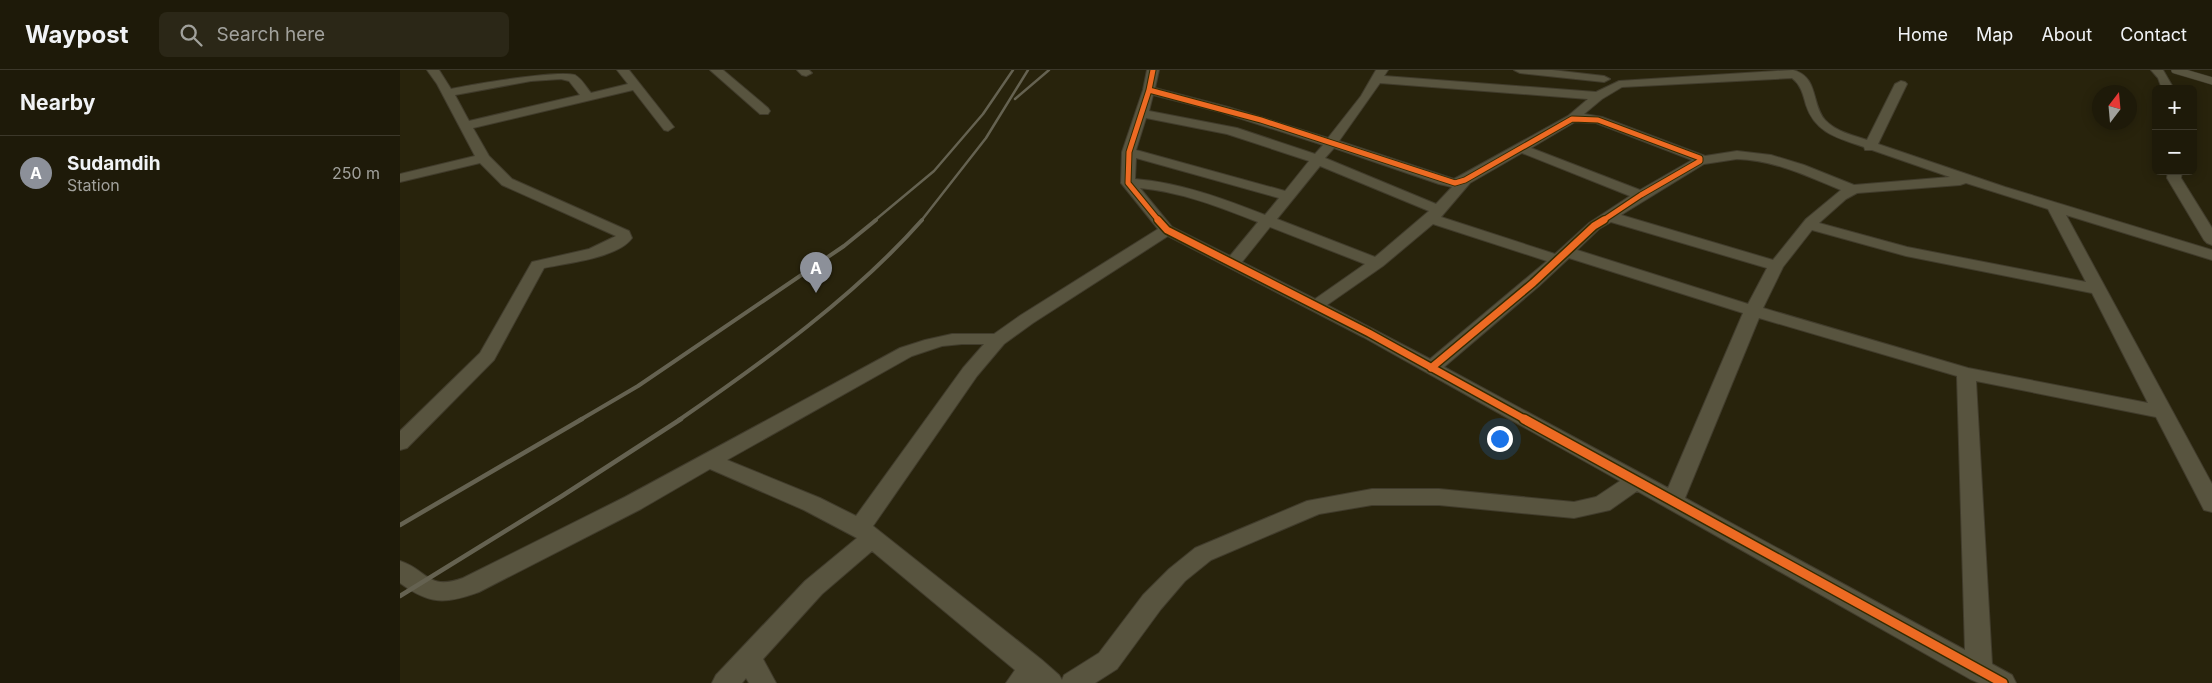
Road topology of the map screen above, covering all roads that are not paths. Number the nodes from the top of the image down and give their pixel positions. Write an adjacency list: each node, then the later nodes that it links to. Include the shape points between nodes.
1 (433, 70): 19 (street)
2 (623, 70): 17 (street)
3 (716, 70): 22 (street)
4 (1153, 70): 18 (street)
5 (1520, 70): 12 (street)
6 (1582, 70): 12 (street)
7 (2157, 70): 16 (street)
8 (2175, 70): 13 (lane)
9 (1788, 72): 14 (street); 28 (street, via 1802,78 1821,124 1832,132)
10 (522, 73): 19 (street); 21 (street, via 570,76)
11 (1380, 74): 20 (street); 27 (street)
12 (1604, 79): 14 (street)
13 (2212, 81)
14 (1619, 84): 20 (street)
15 (1901, 84): 28 (street)
16 (2166, 85)
17 (636, 86): 21 (street); 26 (street)
18 (1149, 90): 23 (street); 27 (street, via 1226,109)
19 (448, 94): 25 (street)
20 (1598, 96): 24 (street)
21 (588, 97): 25 (street)
22 (764, 111)
23 (1142, 113): 30 (street); 32 (street, via 1230,131)
24 (1572, 119): 29 (street); 33 (street, via 1598,120 1697,156)
25 (466, 126): 31 (street)
26 (668, 127)
27 (1331, 143): 32 (street); 36 (street, via 1444,181 1455,183)
28 (1870, 147): 37 (street)
29 (1520, 148): 36 (street); 40 (street)
30 (1129, 152): 38 (street); 41 (street)
31 (483, 158): 35 (street); 61 (street, via 507,182 624,234 624,238 606,248 538,265 488,356)
32 (1318, 159): 41 (street); 43 (street)
33 (1700, 161): 39 (street, via 1755,156 1803,170); 40 (street)
34 (2174, 175): 48 (street)
35 (400, 178)
36 (1465, 180): 43 (street)
37 (1970, 180): 39 (street); 42 (street)
38 (1128, 183): 45 (street, via 1184,191); 47 (street)
39 (1853, 190): 46 (street, via 1825,208)
40 (1640, 195): 44 (street)
41 (1288, 196): 45 (street)
42 (2054, 207): 49 (street); 54 (street)
43 (1435, 214): 50 (street); 51 (street)
44 (1608, 216): 50 (street); 53 (street)
45 (1266, 222): 51 (street); 52 (street)
46 (1809, 225): 53 (street); 54 (street, via 1906,251)
47 (1167, 230): 52 (street); 57 (street)
48 (2212, 240)
49 (2212, 255)
50 (1562, 256): 56 (street); 58 (street)
51 (1377, 263): 55 (street)
52 (1232, 264): 55 (street)
53 (1776, 266): 56 (street)
54 (2098, 290): 60 (street)
55 (1315, 306): 58 (street)
56 (1753, 311): 59 (street); 64 (street)
57 (998, 340): 62 (street, via 958,337 906,352); 66 (street, via 970,372)
58 (1431, 368): 63 (street)
59 (1966, 373): 60 (street); 69 (street)
60 (2164, 412): 65 (street)
61 (400, 443)
62 (710, 461): 66 (street, via 812,504); 67 (street, via 461,589 444,593 427,590)
63 (1636, 481): 64 (street); 73 (street, via 1602,504 1574,510 1439,497 1372,497 1315,507 1203,554 1176,575 1158,595 1108,661)
64 (1673, 501): 69 (street)
65 (2212, 504)
66 (866, 533): 68 (street); 70 (street)
67 (400, 570)
68 (748, 658): 71 (street); 72 (street)
69 (1979, 671): 74 (street)
70 (1034, 678)
71 (725, 683)
72 (763, 683)
73 (1073, 683)
74 (2003, 683)

